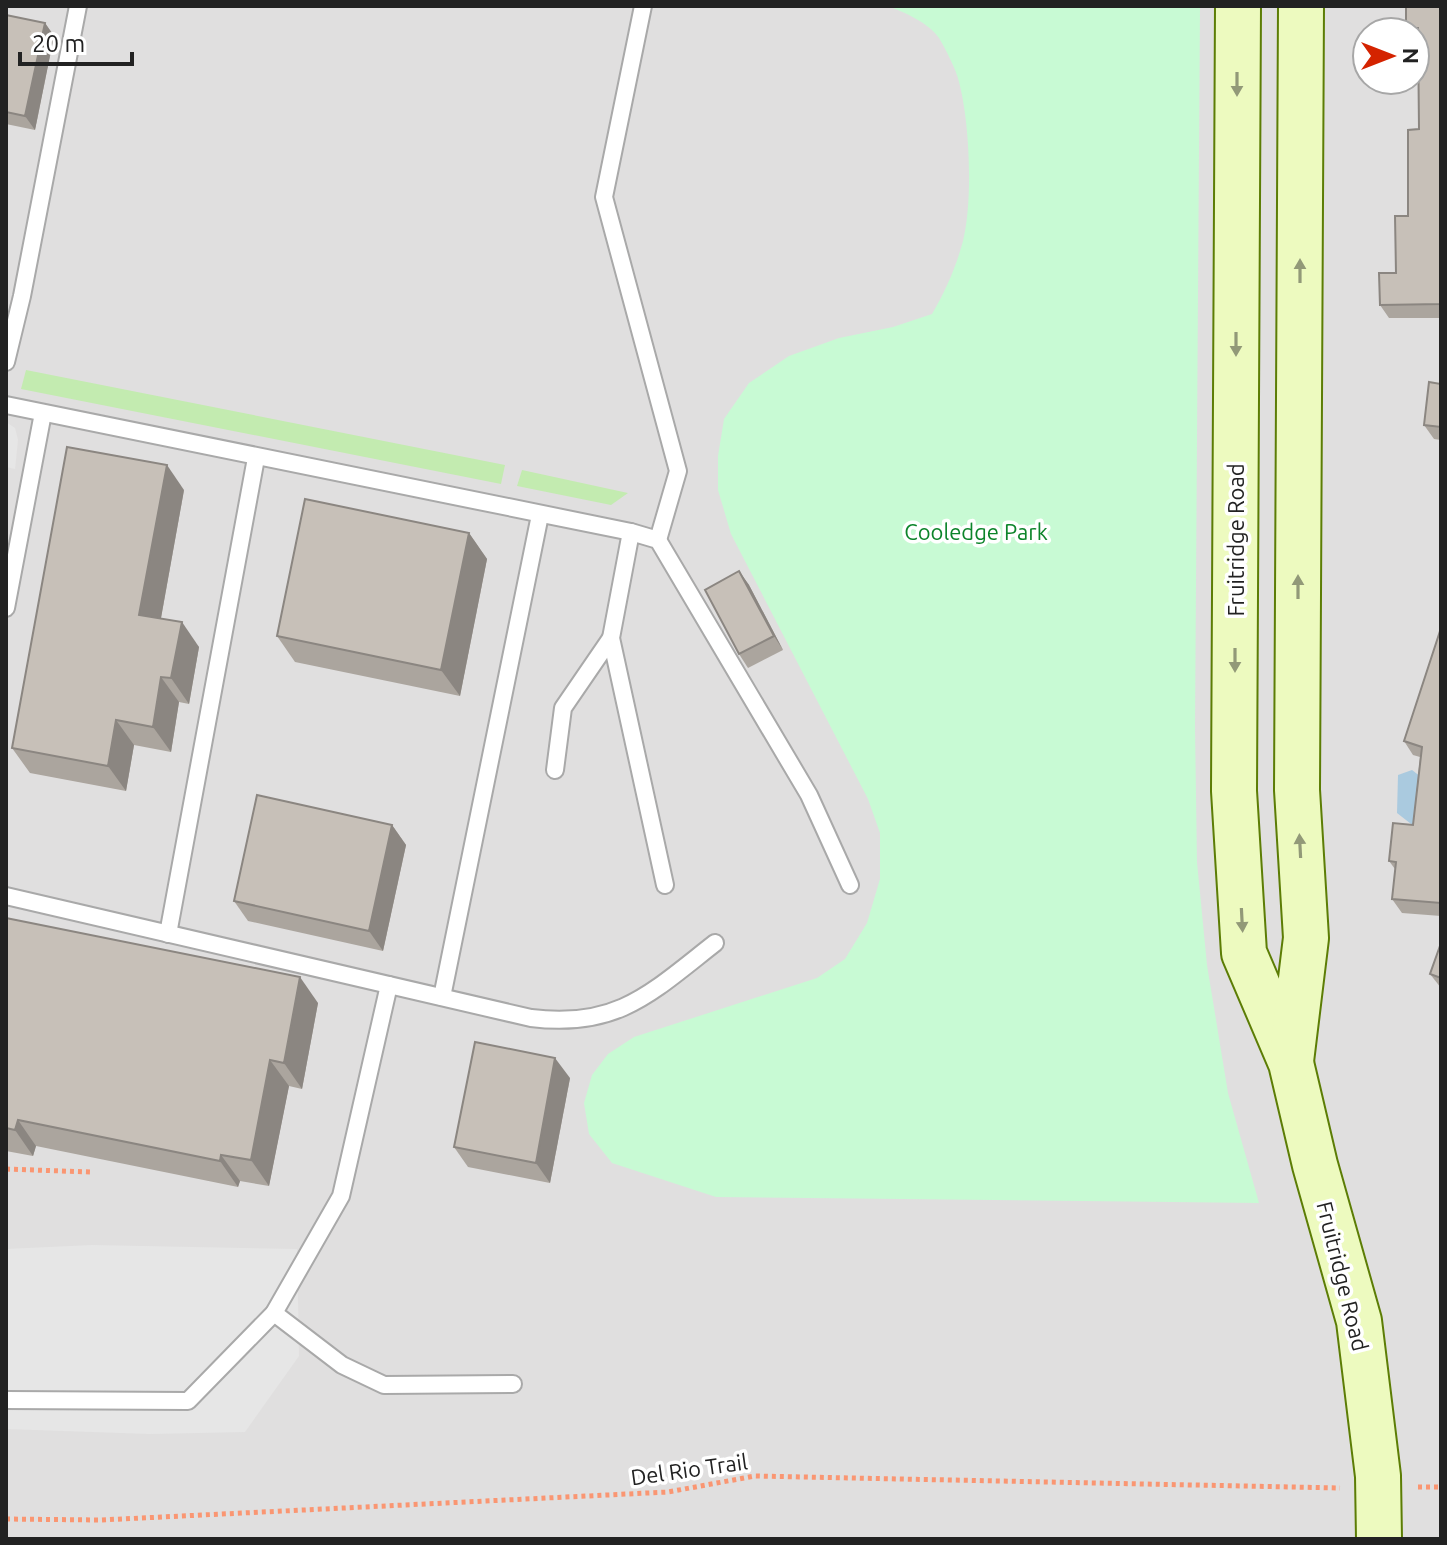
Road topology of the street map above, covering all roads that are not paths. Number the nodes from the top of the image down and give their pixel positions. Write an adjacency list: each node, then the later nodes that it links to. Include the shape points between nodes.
1 (78, 6): 5 (lane)
2 (643, 6): 11 (lane, via 604,197 678,471)
3 (1238, 6): 22 (main road, Fruitridge Road, one-way to 22, via 1234,791 1244,953)
4 (1301, 6): 22 (main road, Fruitridge Road, one-way to 4, via 1306,938 1297,790)
5 (6, 362)
6 (6, 405): 7 (lane)
7 (43, 413): 8 (lane); 12 (lane)
8 (256, 458): 9 (lane); 18 (lane)
9 (540, 515): 10 (lane); 21 (lane)
10 (631, 532): 11 (lane); 13 (lane)
11 (658, 540): 16 (lane, via 809,795)
12 (6, 608)
13 (611, 638): 14 (lane, via 563,708); 15 (lane)
14 (555, 770)
15 (665, 885)
16 (850, 885)
17 (6, 896): 18 (lane)
18 (168, 934): 20 (lane)
19 (715, 943): 21 (lane, via 630,1005 591,1019 531,1018)
20 (389, 985): 21 (lane); 23 (lane, via 341,1196)
21 (442, 997)
22 (1291, 1063): 26 (main road, Fruitridge Road, via 1359,1321 1377,1461)
23 (274, 1313): 24 (lane, via 342,1365 384,1385); 25 (lane, via 188,1401)
24 (513, 1384)
25 (6, 1400)
26 (1379, 1539)

